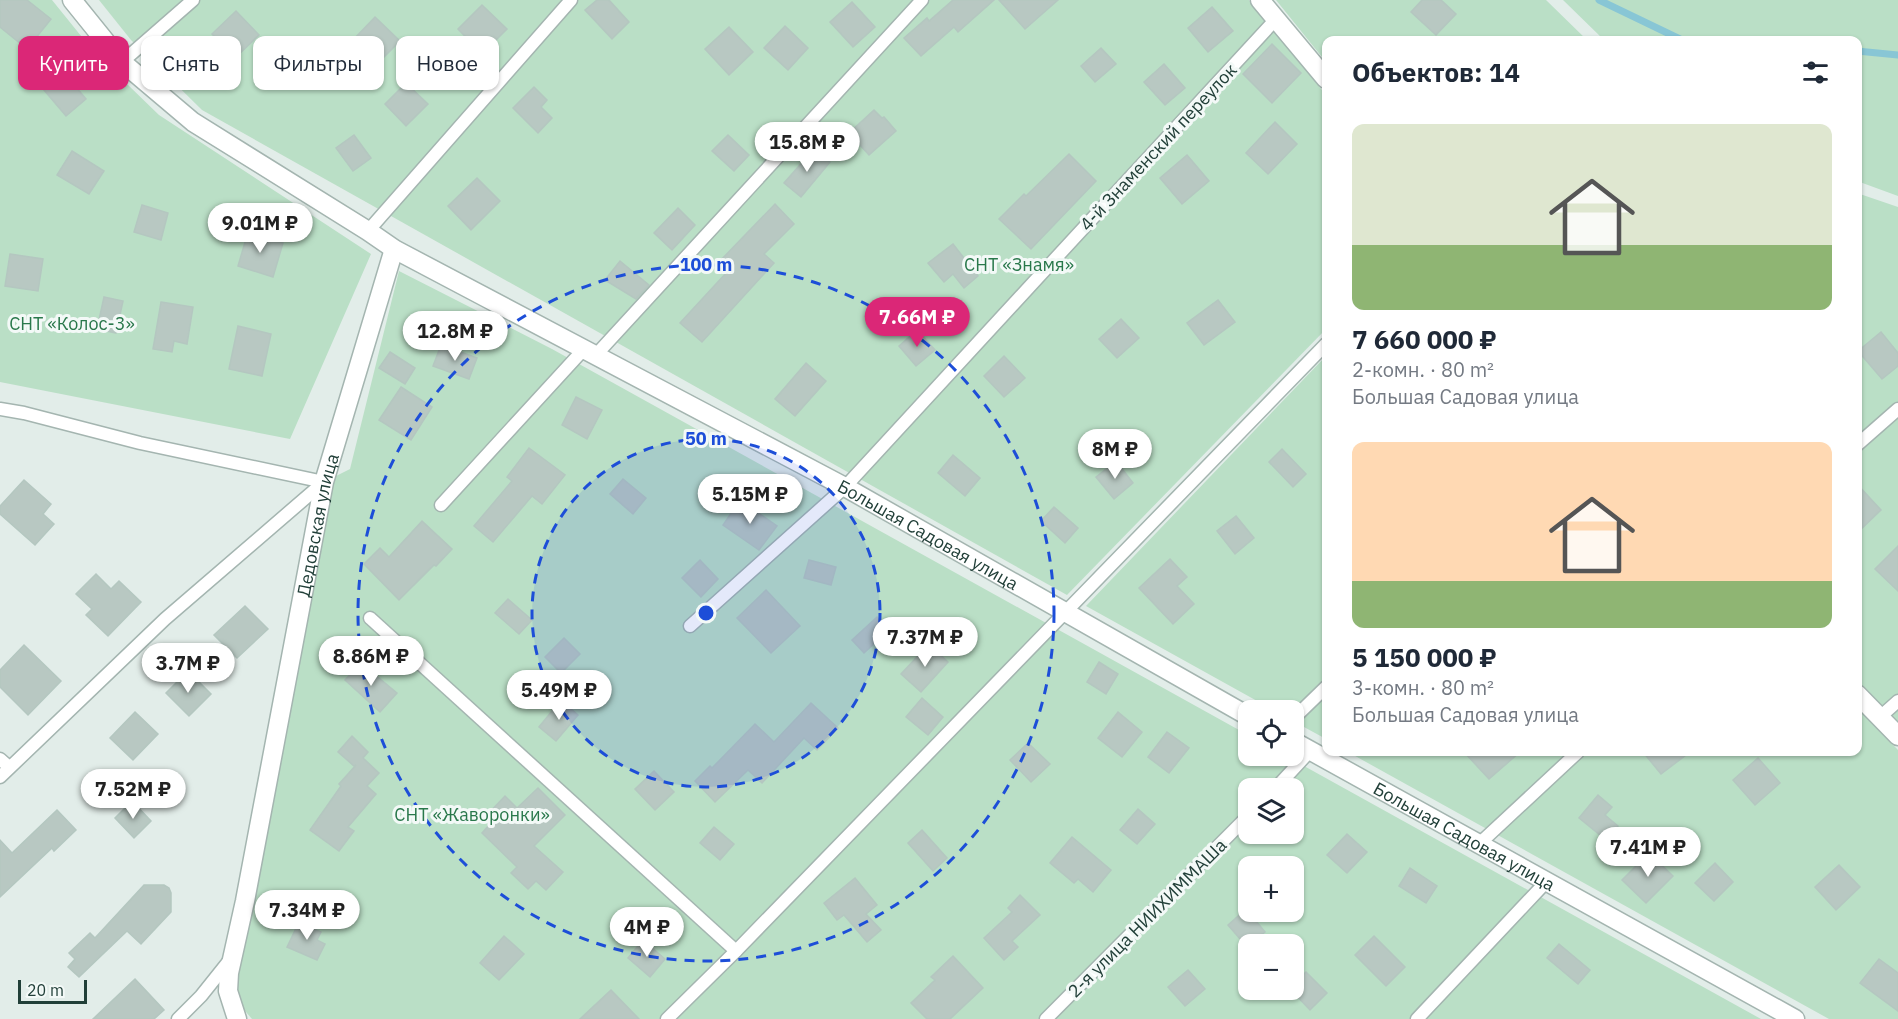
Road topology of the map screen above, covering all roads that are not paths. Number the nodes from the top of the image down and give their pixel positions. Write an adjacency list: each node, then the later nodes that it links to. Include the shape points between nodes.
1 (72, 0): 7 (street, Большая Садовая улица)
2 (193, 0): 8 (lane)
3 (571, 0): 11 (lane)
4 (922, 0): 14 (lane)
5 (1260, 0): 6 (street)
6 (1276, 19): 10 (street); 19 (lane, 4-й Знаменский переулок)
7 (101, 36)
8 (129, 56)
9 (129, 68): 11 (street, Большая Садовая улица, via 193,122)
10 (1322, 75)
11 (368, 231): 12 (street, Большая Садовая улица)
12 (394, 249): 14 (street, Большая Садовая улица); 18 (street, Дедовская улица)
13 (1322, 348): 21 (lane)
14 (590, 353): 19 (street, Большая Садовая улица); 20 (lane)
15 (0, 409): 18 (lane)
16 (1898, 409): 17 (lane)
17 (1862, 441)
18 (324, 482): 34 (lane); 41 (street, Дедовская улица)
19 (845, 487): 21 (street, Большая Садовая улица); 23 (lane, 4-й Знаменский переулок)
20 (441, 505)
21 (1066, 613): 28 (street, Большая Садовая улица); 40 (lane)
22 (370, 618): 40 (lane)
23 (690, 626)
24 (1322, 691): 27 (lane)
25 (1862, 699): 29 (street)
26 (1898, 701): 29 (lane)
27 (1304, 708)
28 (1238, 710)
29 (1880, 717): 30 (street)
30 (1898, 735)
31 (1304, 747): 32 (street, Большая Садовая улица)
32 (1310, 751): 36 (lane); 38 (street, Большая Садовая улица)
33 (1574, 756): 38 (lane)
34 (5, 763): 35 (lane)
35 (0, 777)
36 (1285, 778)
37 (1238, 826): 46 (lane, 2-я улица НИИХИММАШа)
38 (1478, 845): 39 (street, Большая Садовая улица)
39 (1547, 881): 42 (street, Большая Садовая улица); 47 (lane)
40 (736, 951): 45 (lane)
41 (232, 957): 43 (lane); 44 (street, Дедовская улица, via 228,991)
42 (1793, 1018)
43 (178, 1019)
44 (237, 1019)
45 (667, 1019)
46 (1046, 1019)
47 (1417, 1019)

